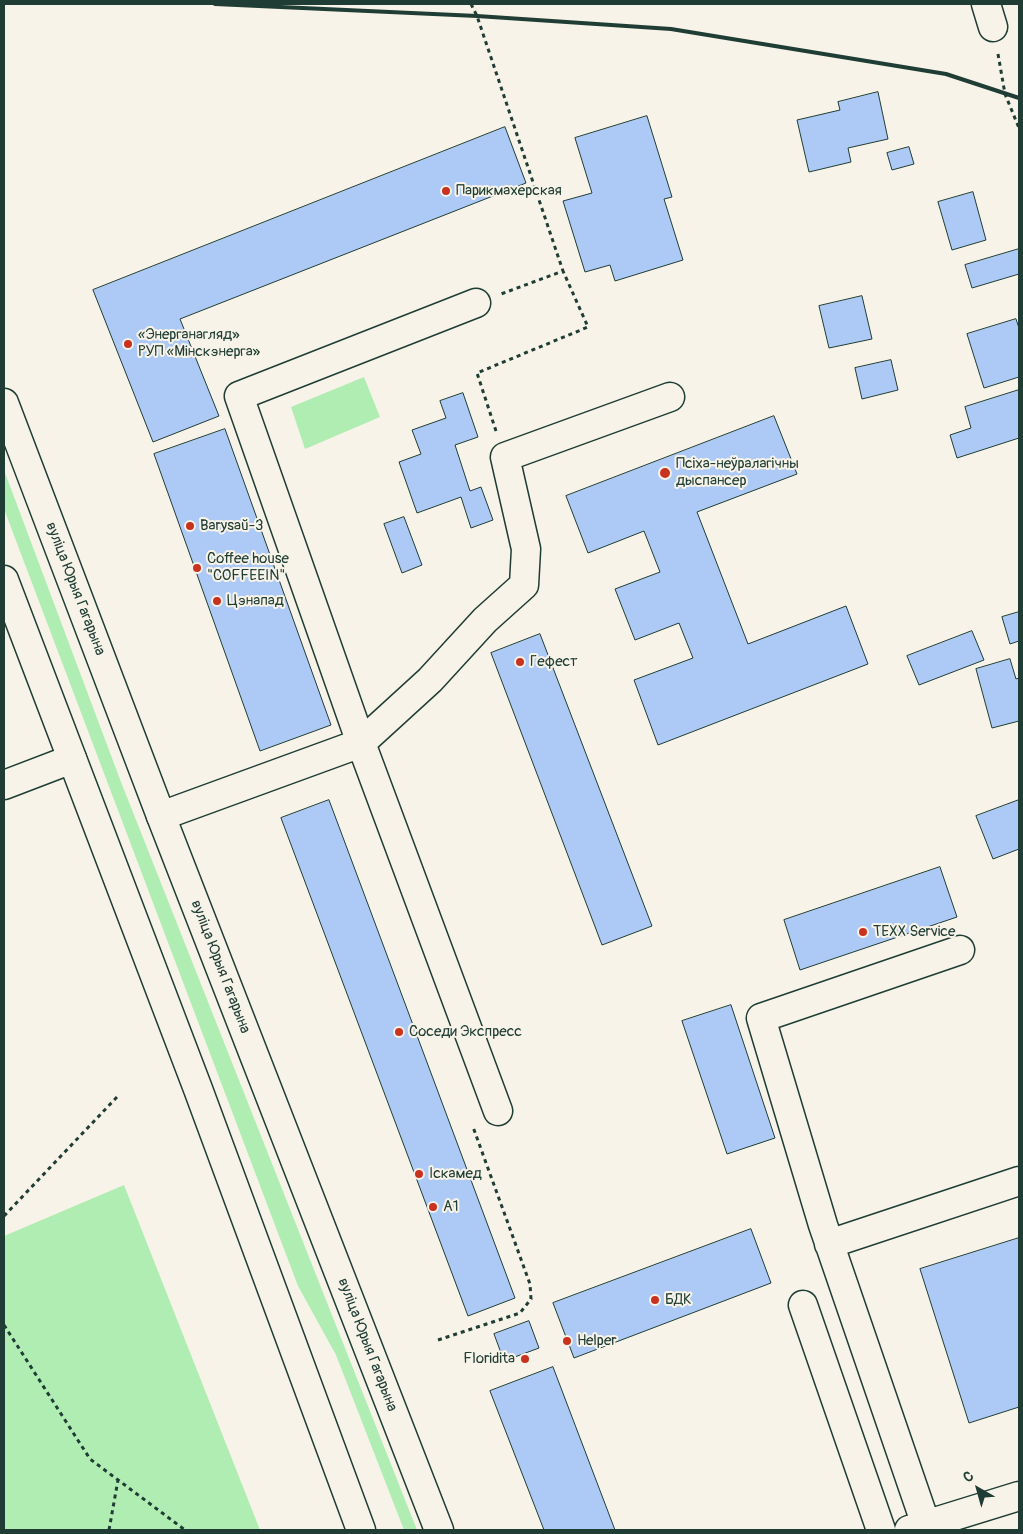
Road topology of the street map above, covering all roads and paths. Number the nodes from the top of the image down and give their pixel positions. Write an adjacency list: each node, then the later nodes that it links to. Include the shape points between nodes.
1 (471, 4): 4 (path)
2 (990, 15): 3 (path, via 1005,94)
3 (1019, 128)
4 (563, 271): 5 (path); 8 (path, via 588,327 477,373)
5 (476, 302): 10 (main road, via 239,396)
6 (670, 397): 8 (main road)
7 (4, 403): 13 (main road, вуліца Юрыя Гагарына)
8 (505, 457): 10 (main road, via 526,550 524,585 485,620 430,680)
9 (4, 580): 11 (main road)
10 (361, 743): 13 (main road); 16 (main road)
11 (72, 759): 12 (main road); 29 (main road, via 198,1089)
12 (4, 785)
13 (161, 816): 30 (main road, вуліца Юрыя Гагарына)
14 (960, 950): 20 (main road, via 761,1018)
15 (117, 1097): 19 (path)
16 (498, 1111)
17 (473, 1126): 23 (path, via 530,1284 531,1299 520,1313)
18 (1019, 1181): 20 (main road)
19 (4, 1216)
20 (829, 1244): 26 (main road)
21 (803, 1304): 31 (main road)
22 (4, 1324): 24 (path, via 90,1459)
23 (438, 1340)
24 (118, 1480): 27 (path); 28 (path)
25 (1019, 1496): 26 (main road)
26 (917, 1528)
27 (109, 1530)
28 (185, 1530)
29 (360, 1530)
30 (439, 1530)
31 (881, 1530)

